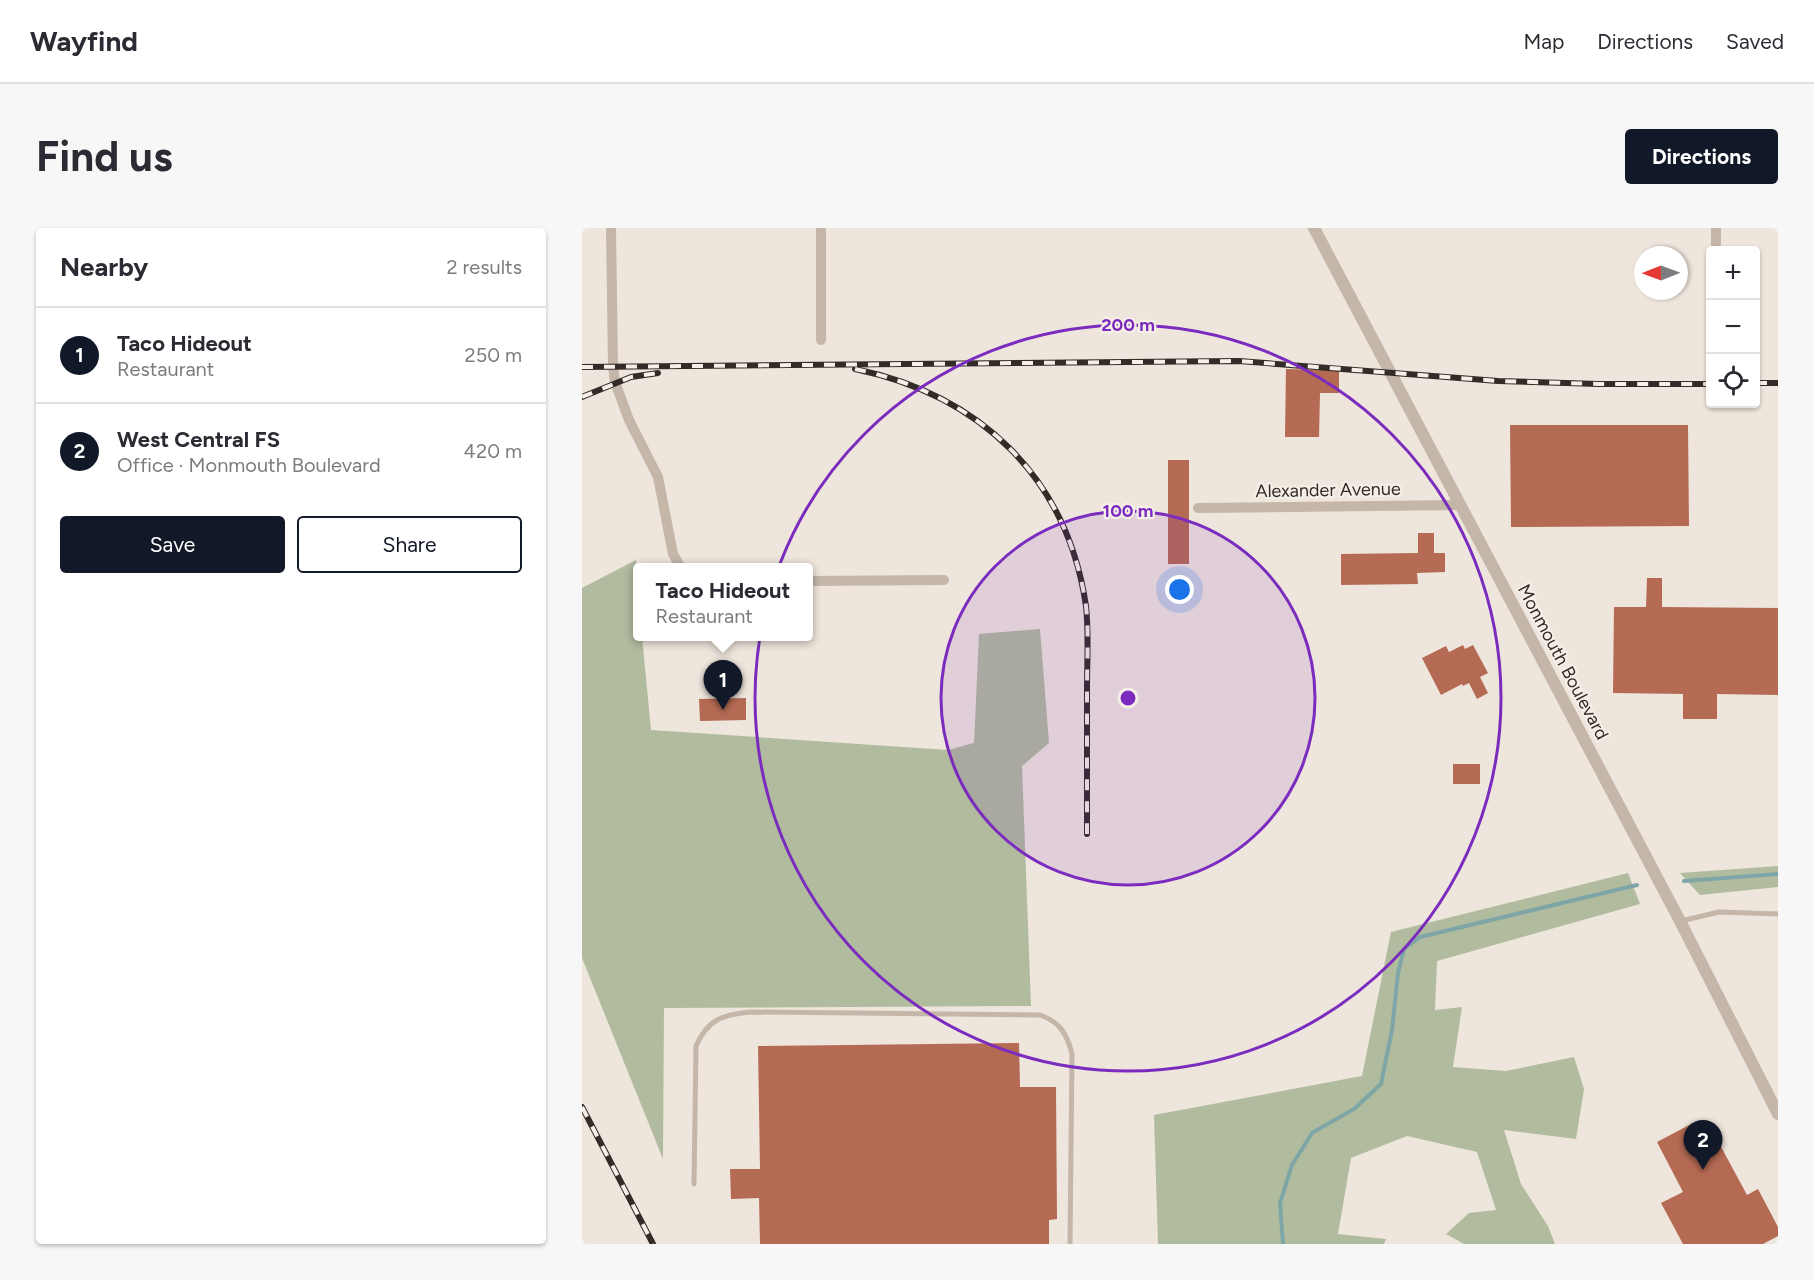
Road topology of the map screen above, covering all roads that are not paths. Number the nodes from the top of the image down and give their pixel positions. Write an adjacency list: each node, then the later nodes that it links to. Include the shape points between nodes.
1 (611, 228): 9 (street, via 615,382 658,477 673,554)
2 (821, 228): 6 (street)
3 (1314, 228): 7 (street, Monmouth Boulevard)
4 (1716, 228): 5 (street)
5 (1716, 246)
6 (821, 340)
7 (1460, 505): 8 (street, Alexander Avenue); 13 (street, Monmouth Boulevard)
8 (1198, 508)
9 (679, 563)
10 (944, 580): 11 (street)
11 (813, 581)
12 (1778, 914): 13 (lane, via 1719,912)
13 (1680, 921): 14 (street, Monmouth Boulevard)
14 (1778, 1114)
15 (694, 1184): 16 (lane, via 696,1046 706,1028 720,1018 750,1012 1040,1015 1059,1026 1067,1036 1072,1054)
16 (1070, 1244)

